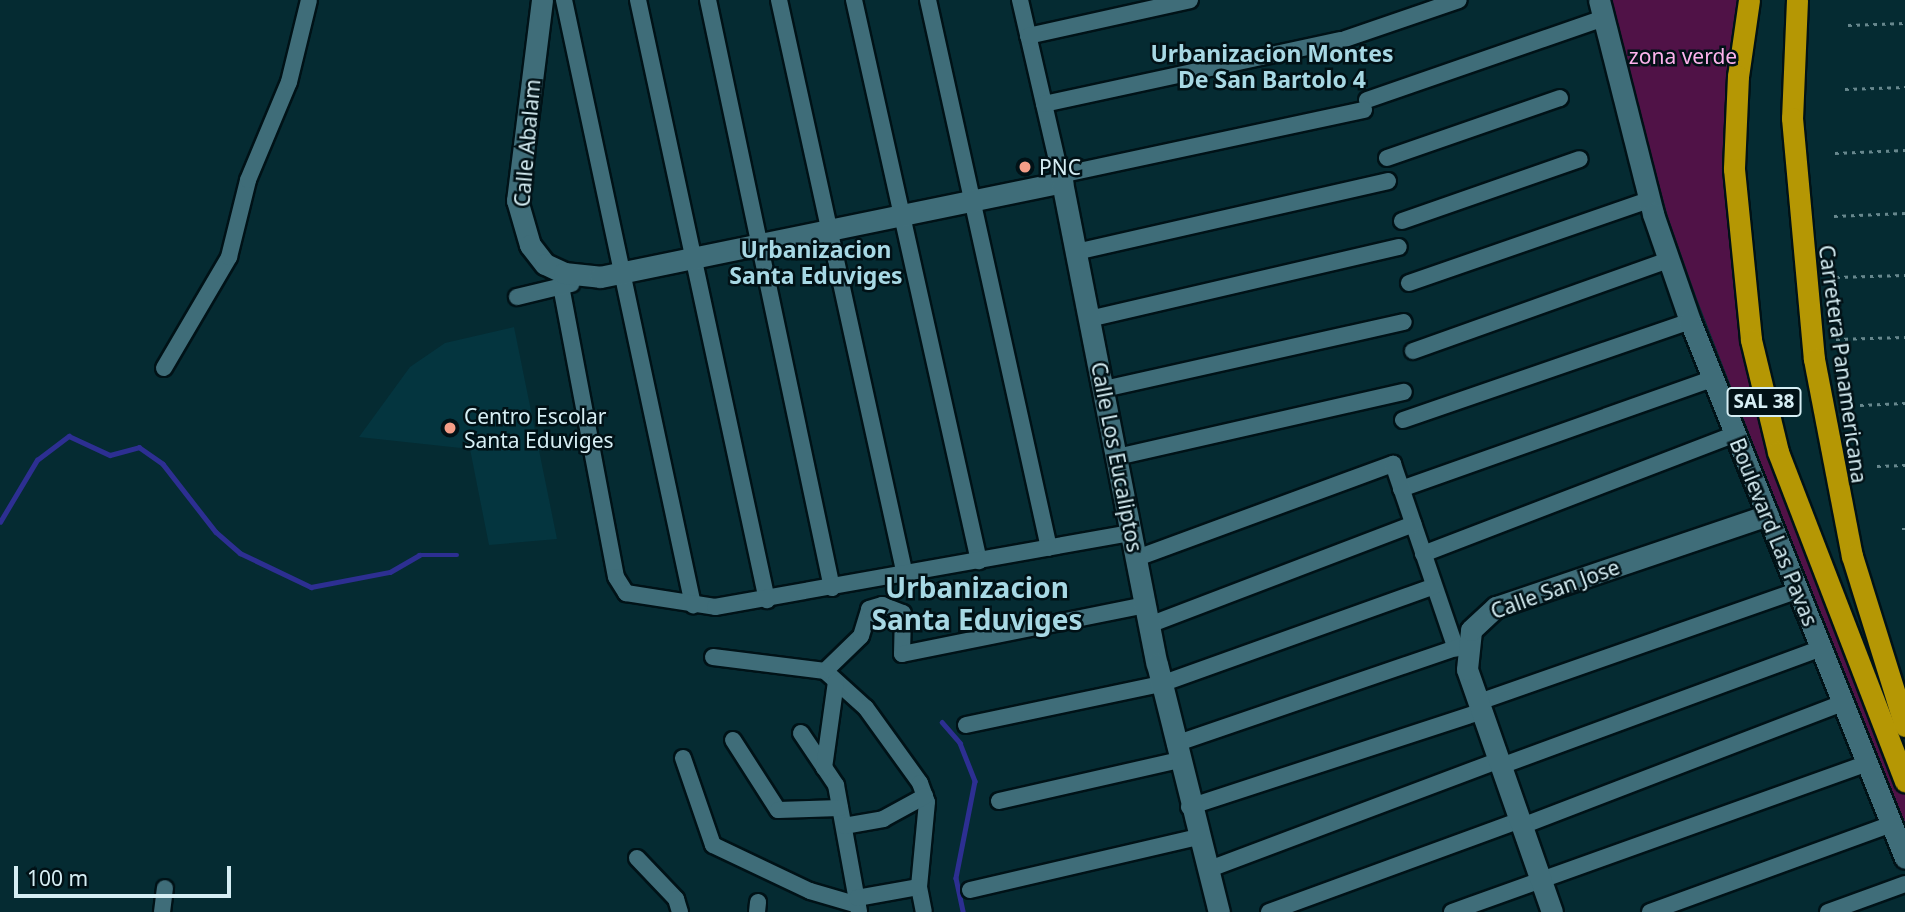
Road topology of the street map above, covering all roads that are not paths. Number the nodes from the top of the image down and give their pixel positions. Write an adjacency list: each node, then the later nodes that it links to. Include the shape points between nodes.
1 (309, 0): 40 (street, via 289,82 248,180 229,257)
2 (542, 0): 32 (street, Calle Abalam, via 517,200 521,223 545,264)
3 (564, 0): 32 (street)
4 (638, 0): 30 (street)
5 (708, 0): 27 (street)
6 (779, 0): 26 (street)
7 (854, 0): 24 (street)
8 (928, 0): 23 (street)
9 (1020, 0): 15 (street, Calle Los Eucaliptos)
10 (1191, 0): 15 (street)
11 (1458, 0): 17 (street, via 1343,40)
12 (1749, 0): 78 (highway, SAL 38, via 1738,76 1734,169 1751,340 1777,452)
13 (1797, 0): 70 (highway, Carretera Panamericana / SAL 38, via 1792,118 1814,359 1852,555)
14 (1602, 9): 20 (street, via 1365,105); 22 (street, Boulevard Las Pavas)
15 (1028, 36): 17 (street, Calle Los Eucaliptos)
16 (1560, 98): 18 (street)
17 (1044, 104): 20 (street, Calle Los Eucaliptos)
18 (1387, 158)
19 (1580, 159): 25 (street)
20 (1061, 178): 23 (street); 29 (street, Calle Los Eucaliptos)
21 (1388, 181): 29 (street)
22 (1649, 200): 31 (street, Boulevard Las Pavas); 33 (street)
23 (972, 201): 24 (street); 51 (street)
24 (904, 216): 26 (street); 54 (street)
25 (1402, 221)
26 (829, 232): 27 (street); 55 (street)
27 (762, 243): 30 (street); 57 (street)
28 (1399, 247): 36 (street)
29 (1076, 252): 36 (street, Calle Los Eucaliptos)
30 (692, 255): 32 (street); 59 (street)
31 (1669, 260): 37 (street, Boulevard Las Pavas); 39 (street)
32 (610, 274): 34 (street); 60 (street)
33 (1409, 283)
34 (561, 286): 35 (street); 60 (street, via 615,577 626,593)
35 (517, 297)
36 (1089, 319): 42 (street, Calle Los Eucaliptos)
37 (1690, 321): 41 (street, Boulevard Las Pavas); 44 (street)
38 (1404, 322): 42 (street)
39 (1413, 351)
40 (164, 368)
41 (1712, 380): 45 (street, Boulevard Las Pavas); 47 (street)
42 (1104, 389): 46 (street, Calle Los Eucaliptos)
43 (1404, 392): 46 (street)
44 (1403, 420)
45 (1733, 435): 48 (street, Boulevard Las Pavas); 52 (street)
46 (1117, 457): 50 (street, Calle Los Eucaliptos)
47 (1401, 489): 49 (street); 53 (street, via 1393,464)
48 (1768, 515): 58 (street, Boulevard Las Pavas); 62 (street, Calle San Jose, via 1496,607 1480,617)
49 (1413, 524): 52 (street); 61 (street)
50 (1132, 533): 51 (street); 53 (street, Calle Los Eucaliptos)
51 (1049, 548): 54 (street)
52 (1423, 554): 56 (street)
53 (1137, 558): 61 (street, Calle Los Eucaliptos)
54 (979, 561): 55 (street)
55 (905, 575): 57 (street)
56 (1434, 586): 62 (street); 66 (street)
57 (832, 588): 59 (street)
58 (1798, 590): 63 (street, Boulevard Las Pavas); 68 (street)
59 (766, 600): 60 (street)
60 (693, 606)
61 (1148, 615): 65 (street, via 902,654 903,614 882,605 869,609 861,636); 66 (street, Calle Los Eucaliptos)
62 (1461, 647): 68 (street); 73 (street)
63 (1821, 648): 67 (street, Boulevard Las Pavas); 75 (street)
64 (713, 657): 65 (street)
65 (831, 676): 77 (street); 79 (street, via 866,708)
66 (1161, 684): 69 (street); 73 (street, Calle Los Eucaliptos)
67 (1843, 703): 76 (street, Boulevard Las Pavas); 83 (street)
68 (1481, 707): 75 (street); 81 (street)
69 (966, 725)
70 (1905, 726)
71 (801, 733): 77 (street)
72 (733, 740): 82 (street, via 778,810)
73 (1177, 752): 80 (street); 81 (street, Calle Los Eucaliptos)
74 (683, 758): 95 (street, via 713,845 810,891)
75 (1500, 763): 83 (street); 89 (street)
76 (1867, 764): 84 (street, Boulevard Las Pavas); 90 (street)
77 (824, 768): 82 (street, via 836,785)
78 (1905, 781)
79 (925, 796): 85 (street, via 883,819); 92 (street)
80 (999, 801)
81 (1189, 807): 86 (street, Calle Los Eucaliptos)
82 (841, 808): 85 (street)
83 (1521, 823): 90 (street); 100 (street)
84 (1892, 824): 87 (street, Boulevard Las Pavas); 103 (street)
85 (844, 825): 95 (street)
86 (1197, 837): 89 (street, Calle Los Eucaliptos); 94 (street)
87 (1905, 858)
88 (637, 859): 97 (street, via 676,899)
89 (1207, 870): 99 (street, Calle Los Eucaliptos)
90 (1541, 880): 101 (street); 102 (street)
91 (1905, 884): 104 (street)
92 (919, 887): 95 (street); 98 (street)
93 (165, 888): 96 (street)
94 (970, 890)
95 (858, 905)
96 (162, 912)
97 (680, 912)
98 (924, 912)
99 (1219, 912)
100 (1269, 912)
101 (1452, 912)
102 (1552, 912)
103 (1650, 912)
104 (1828, 912)

